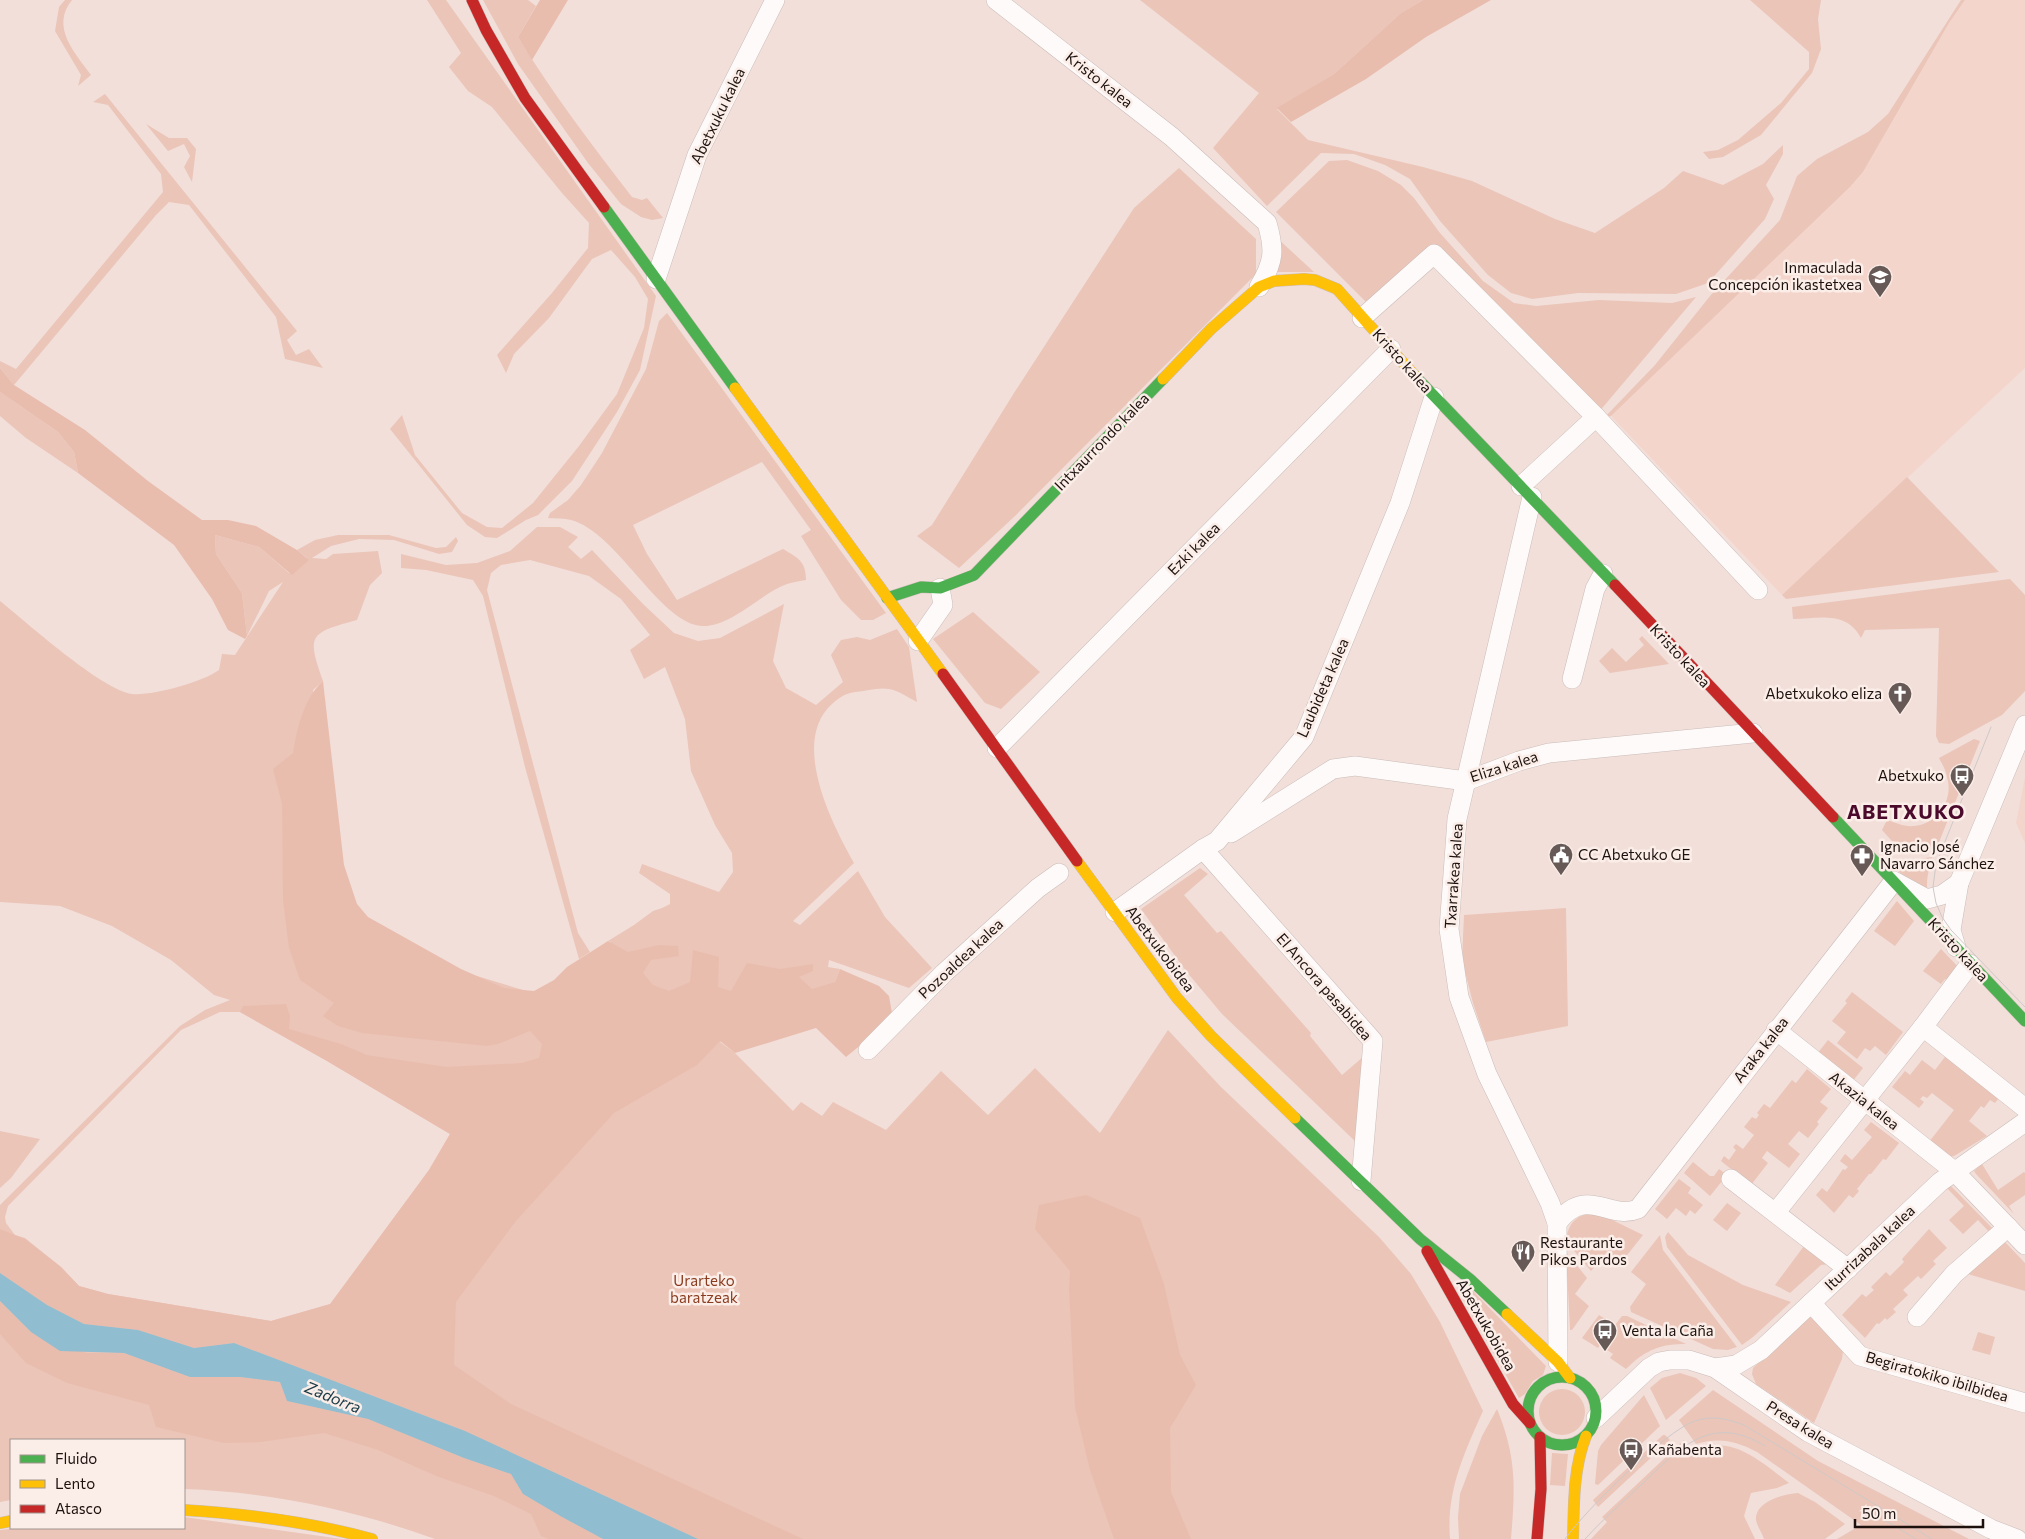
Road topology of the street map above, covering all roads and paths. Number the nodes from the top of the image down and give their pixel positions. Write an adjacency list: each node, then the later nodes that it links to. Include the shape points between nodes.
1 (472, 0): 5 (street, Abetxukobidea, via 525,98)
2 (775, 0): 5 (street, Abetxuku kalea, via 697,155)
3 (996, 0): 4 (street, Kristo kalea, via 1172,137)
4 (1267, 222): 6 (street, Intxaurrondo kalea, via 1273,258)
5 (656, 279): 16 (street, Abetxukobidea)
6 (1260, 287): 7 (street, Intxaurrondo kalea, via 1274,281 1304,278); 14 (street, Intxaurrondo kalea, via 1211,330 974,575)
7 (1337, 289): 8 (street, Kristo kalea)
8 (1362, 318): 9 (street, Kristo kalea); 11 (street, via 1434,254)
9 (1391, 349): 10 (street, Kristo kalea); 21 (street, Ezki kalea)
10 (1434, 396): 12 (street, Kristo kalea); 23 (street, Laubideta kalea, via 1400,503 1304,737)
11 (1596, 417): 12 (street); 15 (street)
12 (1526, 492): 13 (street, Kristo kalea); 22 (street, Txarrakea kalea)
13 (1603, 574): 18 (street, via 1595,589); 20 (street, Kristo kalea)
14 (940, 588): 16 (street, Intxaurrondo kalea, via 921,587); 17 (street, via 943,605)
15 (1758, 590)
16 (887, 598): 17 (street, Abetxukobidea)
17 (918, 641): 21 (street, Abetxukobidea)
18 (1572, 680)
19 (2025, 725): 26 (street)
20 (1753, 734): 22 (street, Eliza kalea, via 1549,753); 25 (street, Kristo kalea)
21 (997, 748): 27 (street, Abetxukobidea)
22 (1466, 781): 23 (street, Eliza kalea, via 1354,766 1333,769); 41 (street, Txarrakea kalea, via 1457,819 1449,929 1459,997 1487,1074)
23 (1210, 845): 27 (street, Laubideta kalea); 39 (street, El Ancora pasabidea, via 1373,1041)
24 (1059, 873): 33 (street, Pozoaldea kalea, via 944,973)
25 (1894, 881): 26 (street, via 1927,899 1942,895); 28 (street, Kristo kalea); 32 (street, Araka kalea)
26 (1960, 883): 28 (street, via 1951,930)
27 (1115, 912): 39 (street, Abetxukobidea, via 1161,977 1211,1036)
28 (1956, 949): 29 (street, Kristo kalea)
29 (1970, 964): 30 (street, Kristo kalea); 31 (street)
30 (2025, 1021)
31 (1924, 1027): 34 (street); 35 (street)
32 (1776, 1030): 34 (street, Akazia kalea); 41 (street, Araka kalea, via 1638,1209 1630,1212 1595,1204 1580,1206 1565,1213)
33 (868, 1050)
34 (1864, 1102): 37 (street, Akazia kalea); 40 (street)
35 (2025, 1108)
36 (2025, 1122): 37 (street, Iturrizabala kalea)
37 (1954, 1172): 42 (street, Akazia kalea); 44 (street, Iturrizabala kalea)
38 (1731, 1179): 40 (street)
39 (1361, 1181): 43 (street, Abetxukobidea)
40 (1776, 1212): 44 (street)
41 (1557, 1223): 47 (street, Txarrakea kalea)
42 (2019, 1235): 46 (street, via 1954,1274)
43 (1420, 1239): 47 (street, Abetxukobidea, via 1471,1280); 52 (street, Abetxukobidea, via 1513,1404)
44 (1848, 1269): 45 (street, Iturrizabala kalea)
45 (1811, 1303): 48 (street, Iturrizabala kalea, via 1755,1354 1736,1365); 50 (street, Begiratokiko ibilbidea, via 1860,1356)
46 (1917, 1317)
47 (1558, 1362): 49 (street, Abetxukobidea)
48 (1714, 1368): 51 (street, Presa kalea, via 1689,1360 1659,1362); 59 (street, Presa kalea, via 1808,1432 1991,1529)
49 (1570, 1378): 51 (street, via 1589,1390 1596,1406); 52 (street, via 1554,1378 1537,1389 1530,1401)
50 (2025, 1402)
51 (1596, 1418): 53 (street)
52 (1530, 1423): 54 (street)
53 (1586, 1436): 54 (street, via 1564,1445); 58 (street, via 1576,1465)
54 (1540, 1437): 57 (street, via 1541,1489)
55 (185, 1510): 56 (street, via 293,1520)
56 (372, 1539)
57 (1537, 1539)
58 (1573, 1539)
59 (2017, 1539)

